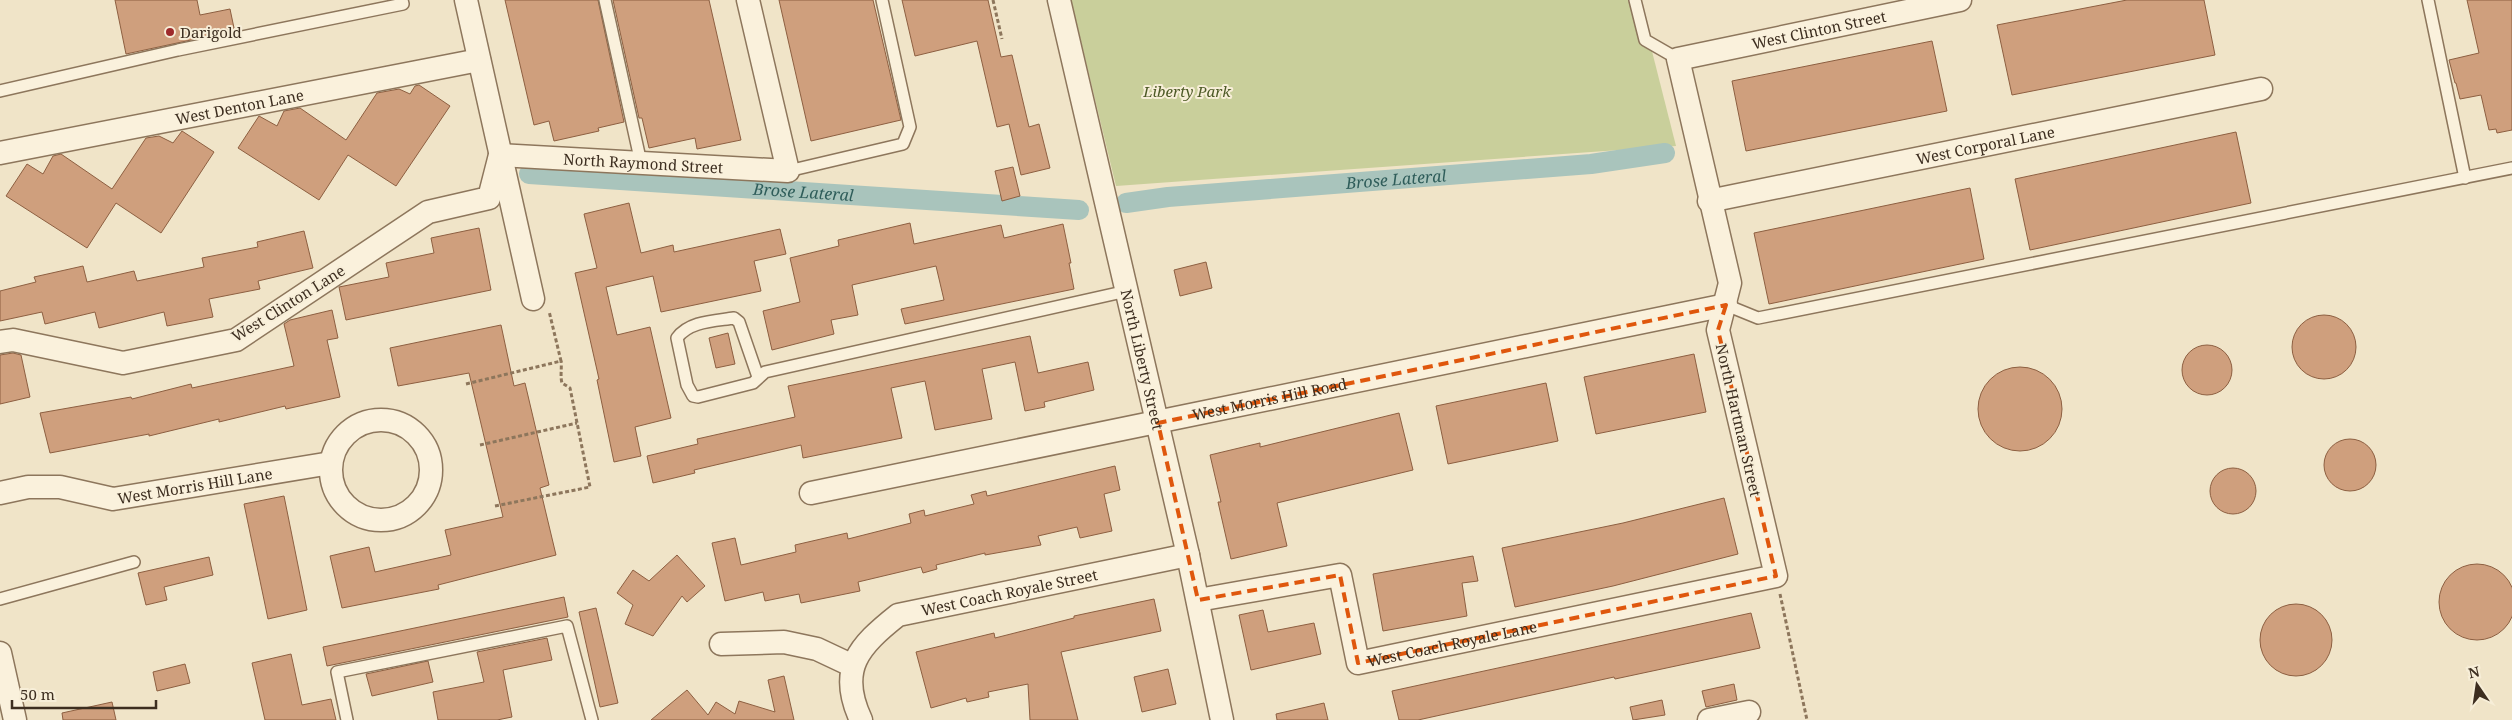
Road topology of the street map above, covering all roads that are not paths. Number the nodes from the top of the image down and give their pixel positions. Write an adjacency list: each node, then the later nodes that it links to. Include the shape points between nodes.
1 (402, 0): 13 (lane, via 403,4 178,50)
2 (466, 0): 11 (street)
3 (605, 0): 16 (lane)
4 (748, 0): 18 (street)
5 (882, 0): 18 (lane, via 910,127 903,144)
6 (1059, 0): 21 (street, North Liberty Street)
7 (1635, 0): 10 (lane, via 1645,40)
8 (1960, 0): 10 (street, West Clinton Street)
9 (2428, 0): 19 (lane)
10 (1678, 59): 20 (street, North Hartman Street)
11 (479, 60): 14 (street, West Denton Lane); 15 (street)
12 (2261, 89): 20 (street, West Corporal Lane)
13 (0, 91)
14 (0, 152)
15 (500, 155): 16 (street, North Raymond Street); 22 (street); 24 (street, West Clinton Lane, via 489,198 428,212 236,340 123,363 13,340)
16 (641, 162): 18 (street, North Raymond Street)
17 (2512, 168): 19 (lane)
18 (788, 171)
19 (2465, 178): 23 (lane, via 1758,318)
20 (1710, 201): 23 (street, North Hartman Street, via 1730,283)
21 (1128, 291): 25 (lane, via 765,372); 26 (street, North Liberty Street)
22 (541, 304)
23 (1726, 305): 26 (street, West Morris Hill Road); 32 (street, North Hartman Street, via 1718,330)
24 (0, 342)
25 (758, 377): 25 (lane, via 753,383 693,396 687,385 677,338 682,331 693,326 734,318 739,322)
26 (1158, 424): 29 (street, West Morris Hill Road); 30 (street, North Liberty Street)
27 (331, 463): 27 (street, via 336,495 360,517 376,521 408,513 420,502 428,487 431,471 429,455 409,428 377,420 360,424 346,434 336,447); 28 (street, West Morris Hill Lane, via 113,499 60,487)
28 (0, 493)
29 (811, 493)
30 (1188, 555): 34 (street, North Liberty Street); 37 (street, West Coach Royale Street, via 898,615 871,636)
31 (134, 562): 33 (lane)
32 (1776, 576): 34 (street, West Coach Royale Lane, via 1358,663 1340,575)
33 (0, 598)
34 (1198, 600): 43 (street, North Liberty Street)
35 (721, 644): 37 (street, via 784,642 817,648)
36 (0, 654): 39 (street)
37 (851, 666): 42 (street, via 852,690)
38 (1749, 712): 44 (street)
39 (15, 720)
40 (347, 720): 41 (lane, via 337,672 568,626)
41 (592, 720)
42 (861, 720)
43 (1222, 720)
44 (1709, 720)

